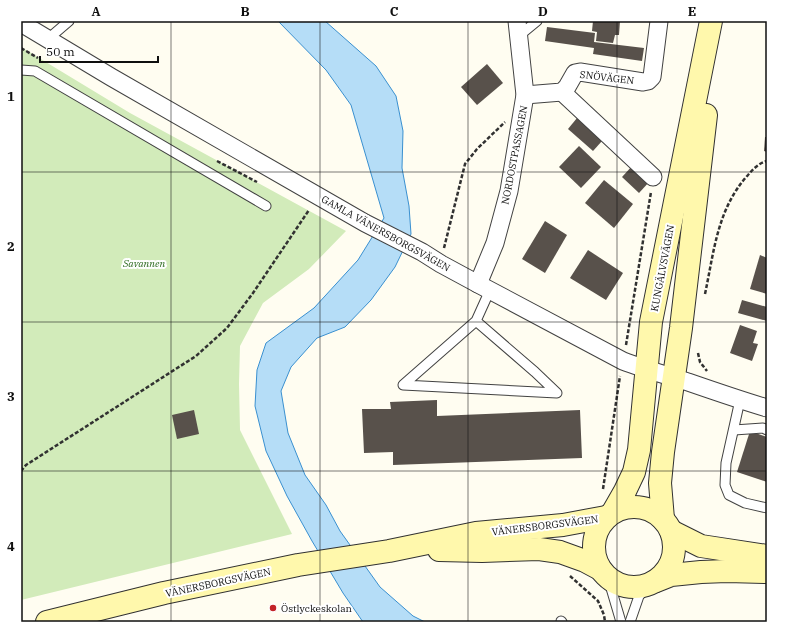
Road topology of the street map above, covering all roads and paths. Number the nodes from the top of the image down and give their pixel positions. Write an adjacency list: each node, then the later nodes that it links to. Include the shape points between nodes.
1 (70, 21): 8 (lane)
2 (537, 21): 7 (lane)
3 (660, 21): 12 (street, SNÖVÄGEN, via 652,77 648,81 580,72 575,73)
4 (711, 21): 28 (main road, KUNGÄLVSVÄGEN, via 652,322)
5 (716, 21): 30 (main road)
6 (21, 23): 8 (street, GAMLA VÄNERSBORGSVÄGEN)
7 (519, 28): 13 (street, NORDOSTPASSAGEN)
8 (48, 39): 22 (street, GAMLA VÄNERSBORGSVÄGEN, via 365,223)
9 (21, 48): 10 (path)
10 (41, 60)
11 (21, 70): 18 (lane, via 35,72)
12 (562, 92): 13 (street); 16 (street)
13 (524, 99): 22 (path, via 465,164); 23 (street, NORDOSTPASSAGEN, via 509,190)
14 (214, 160): 17 (path)
15 (767, 161): 24 (path, via 744,179 722,215)
16 (653, 177): 27 (path)
17 (263, 184)
18 (266, 206)
19 (303, 206): 20 (path)
20 (309, 209): 21 (path); 35 (path, via 227,328 196,356 26,465)
21 (316, 212)
22 (441, 264): 23 (street, GAMLA VÄNERSBORGSVÄGEN)
23 (484, 287): 25 (lane); 27 (street, GAMLA VÄNERSBORGSVÄGEN)
24 (704, 301)
25 (476, 321): 25 (lane, via 403,385 557,393 536,372)
26 (698, 346): 29 (path, via 700,362)
27 (623, 361): 28 (street, GAMLA VÄNERSBORGSVÄGEN); 36 (path, via 604,487)
28 (646, 370): 30 (street, GAMLA VÄNERSBORGSVÄGEN); 36 (main road, KUNGÄLVSVÄGEN, via 639,450 634,472 625,491)
29 (708, 373)
30 (675, 378): 31 (street, GAMLA VÄNERSBORGSVÄGEN); 38 (main road, via 660,484)
31 (740, 400): 32 (street, GAMLA VÄNERSBORGSVÄGEN); 33 (lane)
32 (767, 408)
33 (734, 430): 34 (lane); 37 (lane, via 726,463 725,485 729,495 745,503)
34 (767, 430)
35 (21, 471)
36 (607, 508): 38 (main road, via 644,508 654,512); 39 (main road, VÄNERSBORGSVÄGEN, via 563,525 476,533); 42 (main road, via 594,542 594,556)
37 (767, 508)
38 (667, 525): 40 (main road, via 701,546); 44 (main road, via 674,540 673,559 663,575)
39 (390, 551): 42 (main road, VÄNERSBORGSVÄGEN, via 539,549 585,561); 45 (main road, VÄNERSBORGSVÄGEN, via 298,565 164,593)
40 (767, 556)
41 (767, 572): 44 (main road, via 727,571 671,575)
42 (604, 573): 44 (main road, via 617,584 627,587); 47 (lane)
43 (569, 575): 46 (path, via 598,601)
44 (652, 583): 48 (lane, via 639,596)
45 (47, 622)
46 (605, 622)
47 (621, 622)
48 (630, 622)

